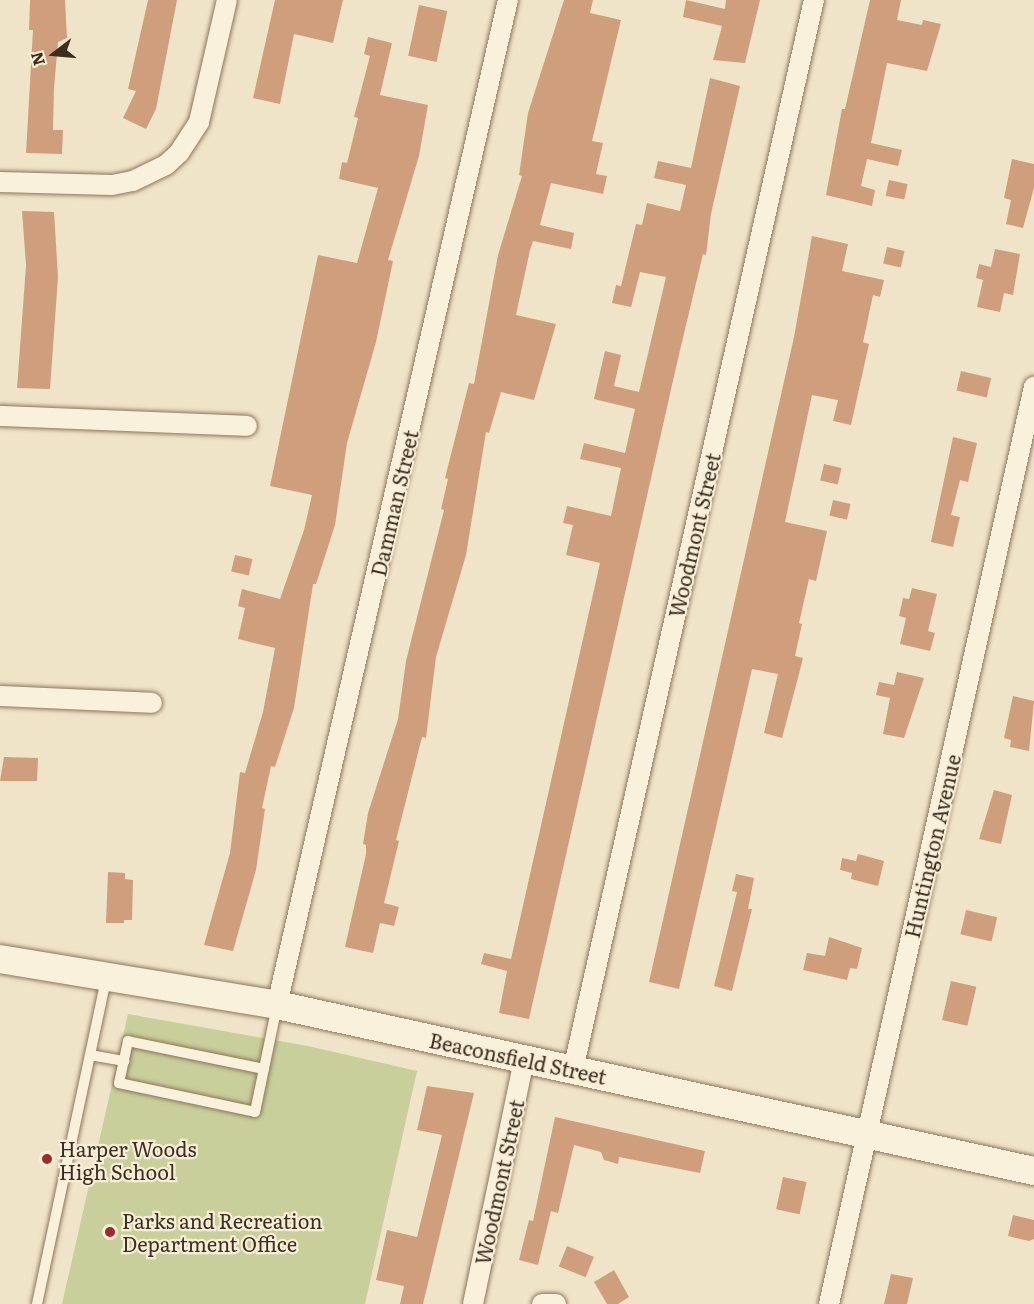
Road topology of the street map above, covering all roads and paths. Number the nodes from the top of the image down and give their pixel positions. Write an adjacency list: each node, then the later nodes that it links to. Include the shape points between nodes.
1 (227, 0): 4 (street, via 199,122 179,153 166,165 133,181 112,185)
2 (508, 0): 12 (street, Damman Street)
3 (814, 0): 17 (street, Woodmont Street)
4 (0, 182)
5 (1034, 387): 18 (street, Huntington Avenue)
6 (0, 416): 7 (street)
7 (247, 426)
8 (0, 696): 9 (street)
9 (152, 704)
10 (0, 959): 11 (street, Beaconsfield Street)
11 (106, 975): 12 (street, Beaconsfield Street); 13 (lane)
12 (277, 1005): 14 (street, Beaconsfield Street); 16 (lane)
13 (90, 1055): 15 (lane); 20 (lane)
14 (524, 1060): 17 (street, Beaconsfield Street); 21 (street, Woodmont Street)
15 (124, 1061): 16 (lane, via 128,1041); 16 (lane, via 119,1083 255,1112)
16 (264, 1069)
17 (573, 1070): 18 (street, Beaconsfield Street)
18 (868, 1134): 19 (street, Beaconsfield Street); 24 (street, Huntington Avenue)
19 (1034, 1171)
20 (37, 1304)
21 (473, 1304)
22 (542, 1304): 23 (street)
23 (556, 1304)
24 (830, 1304)

